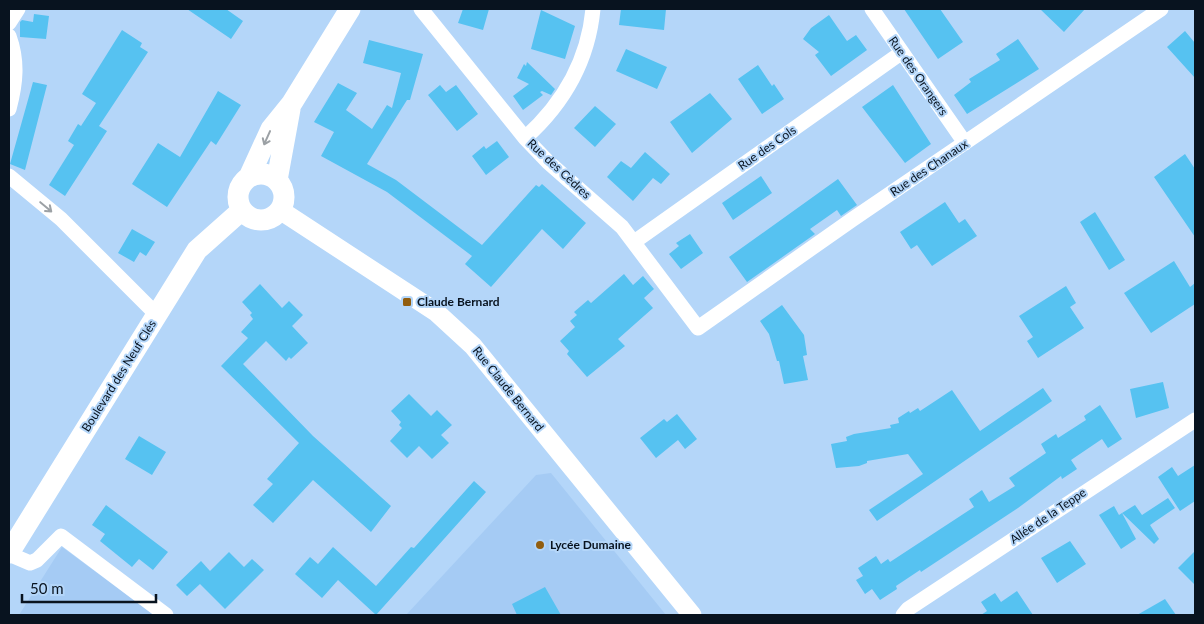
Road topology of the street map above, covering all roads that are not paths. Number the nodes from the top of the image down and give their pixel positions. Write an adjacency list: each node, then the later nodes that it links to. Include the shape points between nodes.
1 (18, 9): 7 (street)
2 (350, 9): 10 (main road)
3 (421, 9): 12 (street, Rue des Cèdres)
4 (594, 9): 12 (street, via 587,46 561,101)
5 (872, 9): 9 (street, Rue des Orangers)
6 (1160, 9): 13 (street, Rue des Chanaux)
7 (9, 23)
8 (9, 36): 11 (street, via 16,70)
9 (901, 52): 13 (street, Rue des Orangers); 19 (street, Rue des Cols)
10 (292, 103): 15 (main road, one-way to 15, via 271,129); 16 (main road)
11 (9, 109)
12 (525, 138): 19 (street, Rue des Cèdres, via 622,227)
13 (966, 143): 21 (street, Rue des Chanaux)
14 (9, 176): 20 (street, one-way to 20, via 61,219)
15 (249, 177): 16 (main road, via 263,174); 17 (main road, via 239,188 238,203)
16 (277, 180): 18 (main road, via 284,191)
17 (242, 210): 18 (main road, via 261,220 275,216); 20 (main road, Boulevard des Neuf Clés, via 197,250)
18 (280, 210): 25 (street, Rue Claude Bernard, via 436,312 473,346)
19 (634, 242): 21 (street, Rue des Cèdres)
20 (157, 315): 23 (main road, Boulevard des Neuf Clés)
21 (698, 328)
22 (1195, 420): 26 (street, Allée de la Teppe, via 908,609)
23 (9, 554): 24 (street, via 30,563 61,536)
24 (166, 615)
25 (692, 615)
26 (904, 615)

